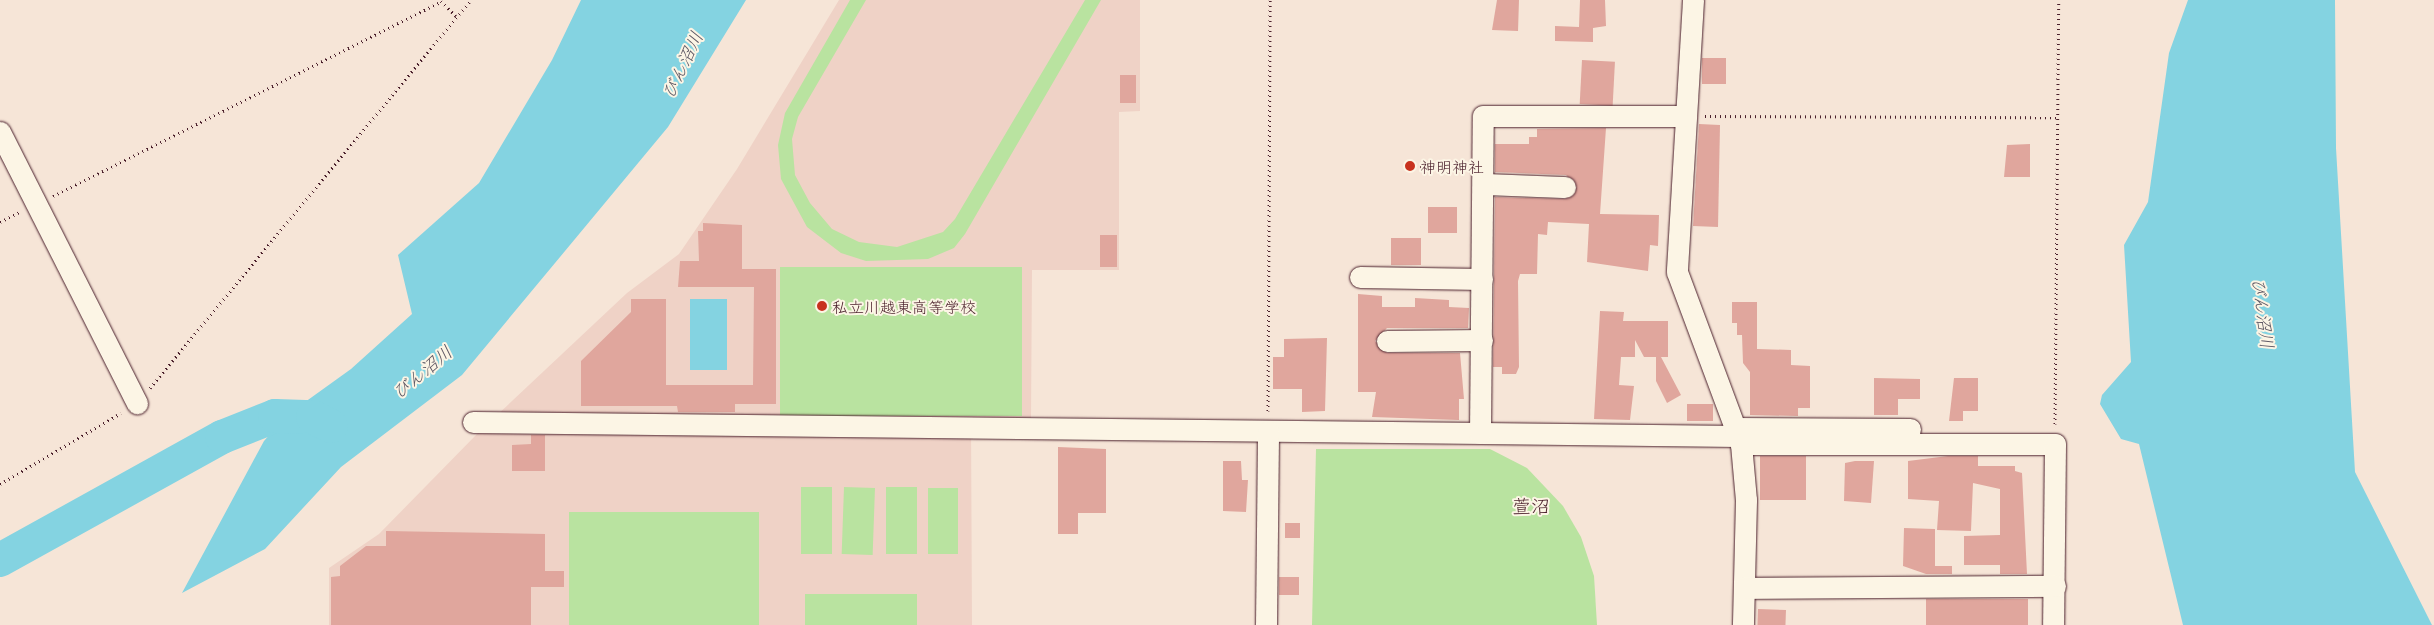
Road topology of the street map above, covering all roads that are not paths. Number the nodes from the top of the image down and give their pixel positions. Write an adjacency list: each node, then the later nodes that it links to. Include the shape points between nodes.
1 (1693, 0): 2 (street)
2 (1683, 116): 4 (street, via 1483,116); 14 (street, via 1677,272)
3 (0, 132): 10 (street)
4 (1482, 178): 5 (street); 7 (street)
5 (1565, 187)
6 (1360, 277): 7 (street)
7 (1482, 279): 8 (street)
8 (1482, 340): 9 (street); 13 (street)
9 (1387, 341)
10 (137, 404)
11 (473, 422): 12 (street)
12 (1268, 432): 13 (street); 17 (street)
13 (1480, 433): 14 (street)
14 (1738, 436): 15 (street, via 2055,437); 16 (street)
15 (2054, 586): 16 (street); 19 (street)
16 (1744, 588): 18 (street)
17 (1266, 625)
18 (1743, 625)
19 (2053, 625)

